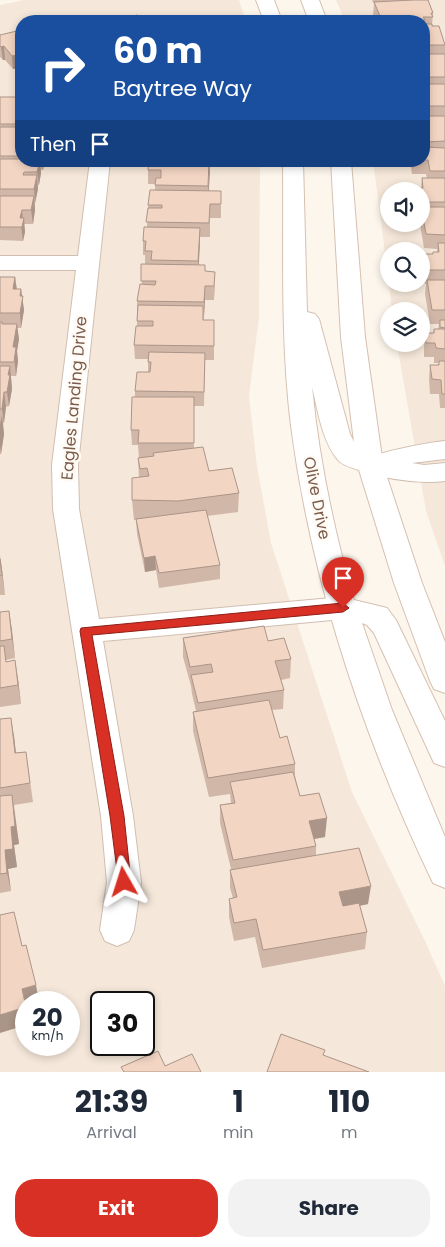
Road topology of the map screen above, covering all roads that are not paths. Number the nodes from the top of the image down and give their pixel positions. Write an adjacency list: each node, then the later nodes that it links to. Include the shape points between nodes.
1 (265, 0): 3 (main road)
2 (310, 0): 4 (main road)
3 (271, 15)
4 (316, 15)
5 (99, 167): 9 (main road, Eagles Landing Drive)
6 (293, 167): 10 (main road, Olive Drive)
7 (342, 167): 12 (main road, via 353,337)
8 (0, 263): 9 (main road)
9 (88, 263): 15 (main road, Eagles Landing Drive, via 65,465 66,509)
10 (296, 274): 12 (main road, via 337,434 348,456); 14 (main road, Olive Drive, via 297,354 304,426 326,546)
11 (445, 450): 12 (main road, via 421,452)
12 (370, 465): 13 (main road, via 424,474); 16 (main road, via 408,583)
13 (445, 472)
14 (343, 608): 15 (main road); 17 (main road, via 377,616 386,628); 18 (main road, Olive Drive, via 376,709)
15 (86, 631): 19 (main road, Eagles Landing Drive, via 117,816 123,872)
16 (445, 681)
17 (445, 754)
18 (445, 874)
19 (117, 930)

